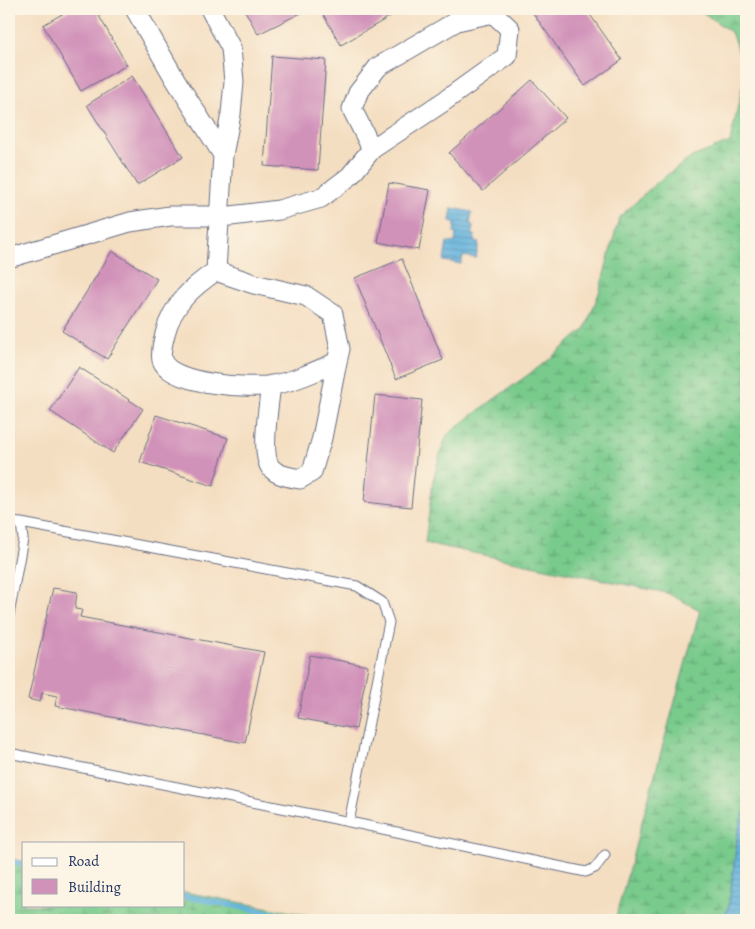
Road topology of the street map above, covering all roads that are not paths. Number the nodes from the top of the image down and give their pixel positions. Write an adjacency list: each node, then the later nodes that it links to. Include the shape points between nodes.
1 (135, 9): 4 (street)
2 (210, 9): 4 (street, via 231,48 231,114)
3 (372, 149): 3 (street, via 507,56 510,29 493,13 457,21 378,67 358,93 352,109); 5 (street, via 350,176 321,198 279,210)
4 (223, 155): 5 (street)
5 (218, 216): 6 (street, via 170,216 130,222); 7 (street)
6 (12, 256)
7 (216, 272): 8 (street, via 306,296 333,314 340,350); 9 (street, via 182,298 167,324 162,360 169,370 181,377 224,385)
8 (337, 362): 9 (street); 9 (street, via 312,472 300,479 279,475 270,467 266,435)
9 (271, 386)
10 (9, 522): 11 (lane)
11 (21, 523): 12 (lane, via 23,539); 14 (lane, via 358,586 382,602 389,622)
12 (9, 615)
13 (9, 753): 14 (lane)
14 (349, 822): 15 (lane, via 586,872 595,868)
15 (605, 855)

